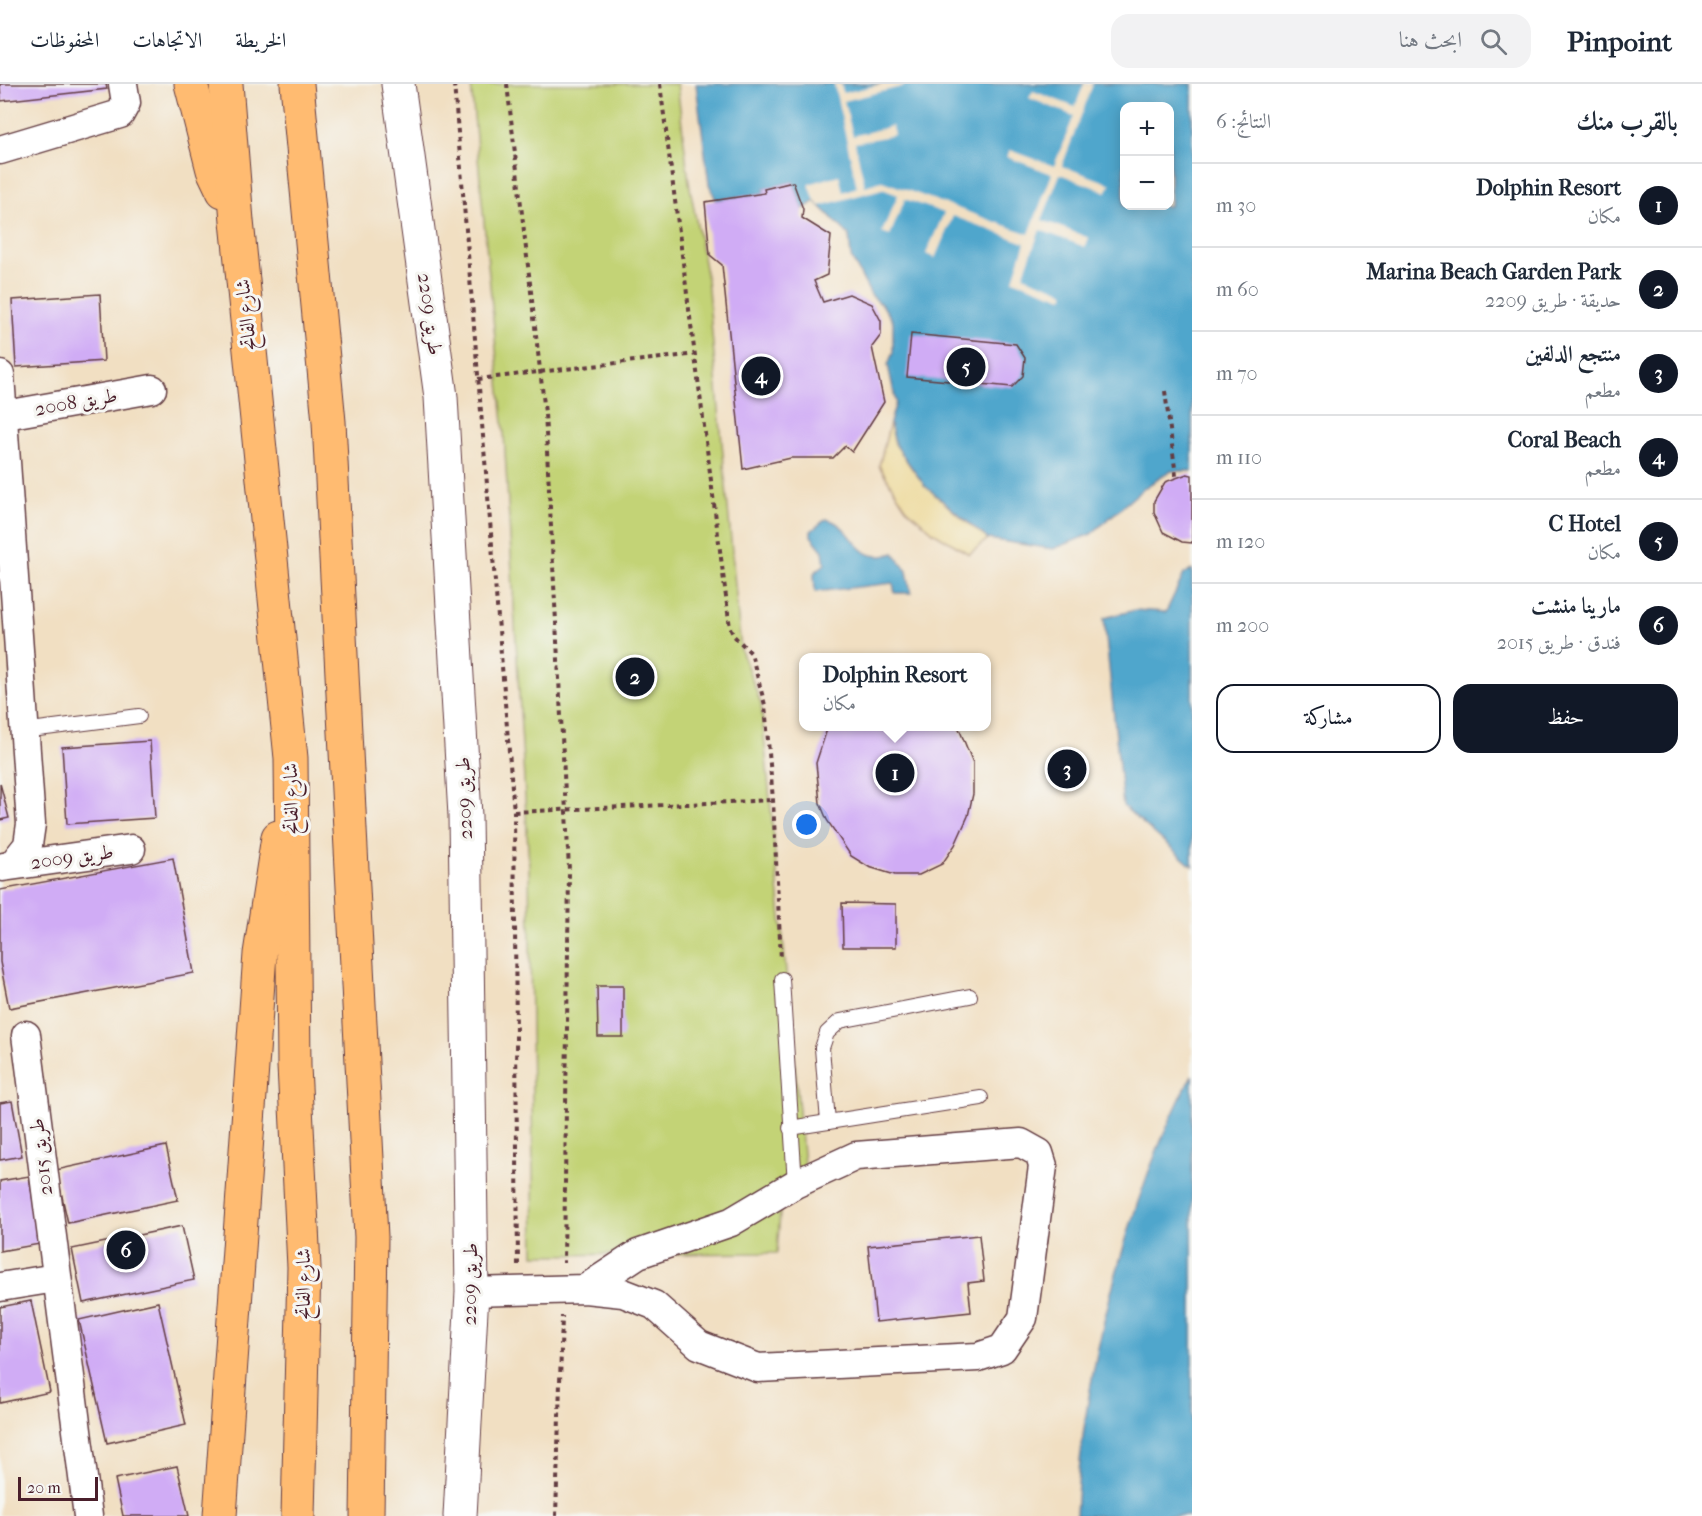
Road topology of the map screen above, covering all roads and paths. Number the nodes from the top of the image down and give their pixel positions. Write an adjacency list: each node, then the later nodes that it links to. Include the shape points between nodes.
1 (123, 84): 9 (street, via 126,103 120,114)
2 (191, 84): 10 (main road, via 213,170)
3 (226, 84): 10 (main road, شارع الفاتح)
4 (297, 84): 42 (main road, via 329,422 371,1237)
5 (398, 84): 38 (street, طريق 2209, via 442,409 465,816)
6 (454, 84): 14 (path)
7 (507, 84): 12 (path)
8 (660, 84): 11 (path)
9 (0, 150)
10 (237, 221): 21 (main road, شارع الفاتح)
11 (696, 354): 12 (path); 22 (path, via 730,628 754,660 765,705)
12 (541, 372): 14 (path); 24 (path)
13 (0, 375): 17 (street, طريق 2009)
14 (478, 379): 23 (path)
15 (152, 389): 17 (street, طريق 2008)
16 (1165, 391): 18 (path)
17 (1, 416): 20 (street, طريق 2009)
18 (1176, 476)
19 (139, 716): 20 (lane)
20 (23, 731): 26 (street, طريق 2009, via 31,824 28,845)
21 (291, 758): 40 (main road, via 260,954); 41 (main road, شارع الفاتح, via 294,1066 304,1267)
22 (773, 800): 24 (path); 27 (path)
23 (514, 812): 24 (path); 37 (path)
24 (566, 812): 36 (path)
25 (131, 849): 26 (street, طريق 2009)
26 (6, 866)
27 (782, 979): 32 (lane)
28 (970, 996): 31 (lane, via 840,1021 833,1027 822,1048)
29 (26, 1035): 34 (street, طريق 2015)
30 (981, 1098): 31 (lane)
31 (828, 1122): 32 (lane)
32 (790, 1128): 33 (lane)
33 (795, 1184): 36 (street, via 731,1222 638,1254); 36 (street, via 856,1156 1021,1143 1040,1154 1044,1177 1023,1318 1012,1337 1002,1349 978,1357 758,1368 699,1345 654,1305 623,1293)
34 (56, 1278): 35 (street); 39 (street, طريق 2015)
35 (0, 1287)
36 (573, 1289): 37 (street); 44 (path)
37 (518, 1290): 38 (street)
38 (472, 1292): 43 (street, طريق 2209)
39 (88, 1516)
40 (220, 1516)
41 (298, 1516)
42 (367, 1516)
43 (460, 1516)
44 (556, 1516)

